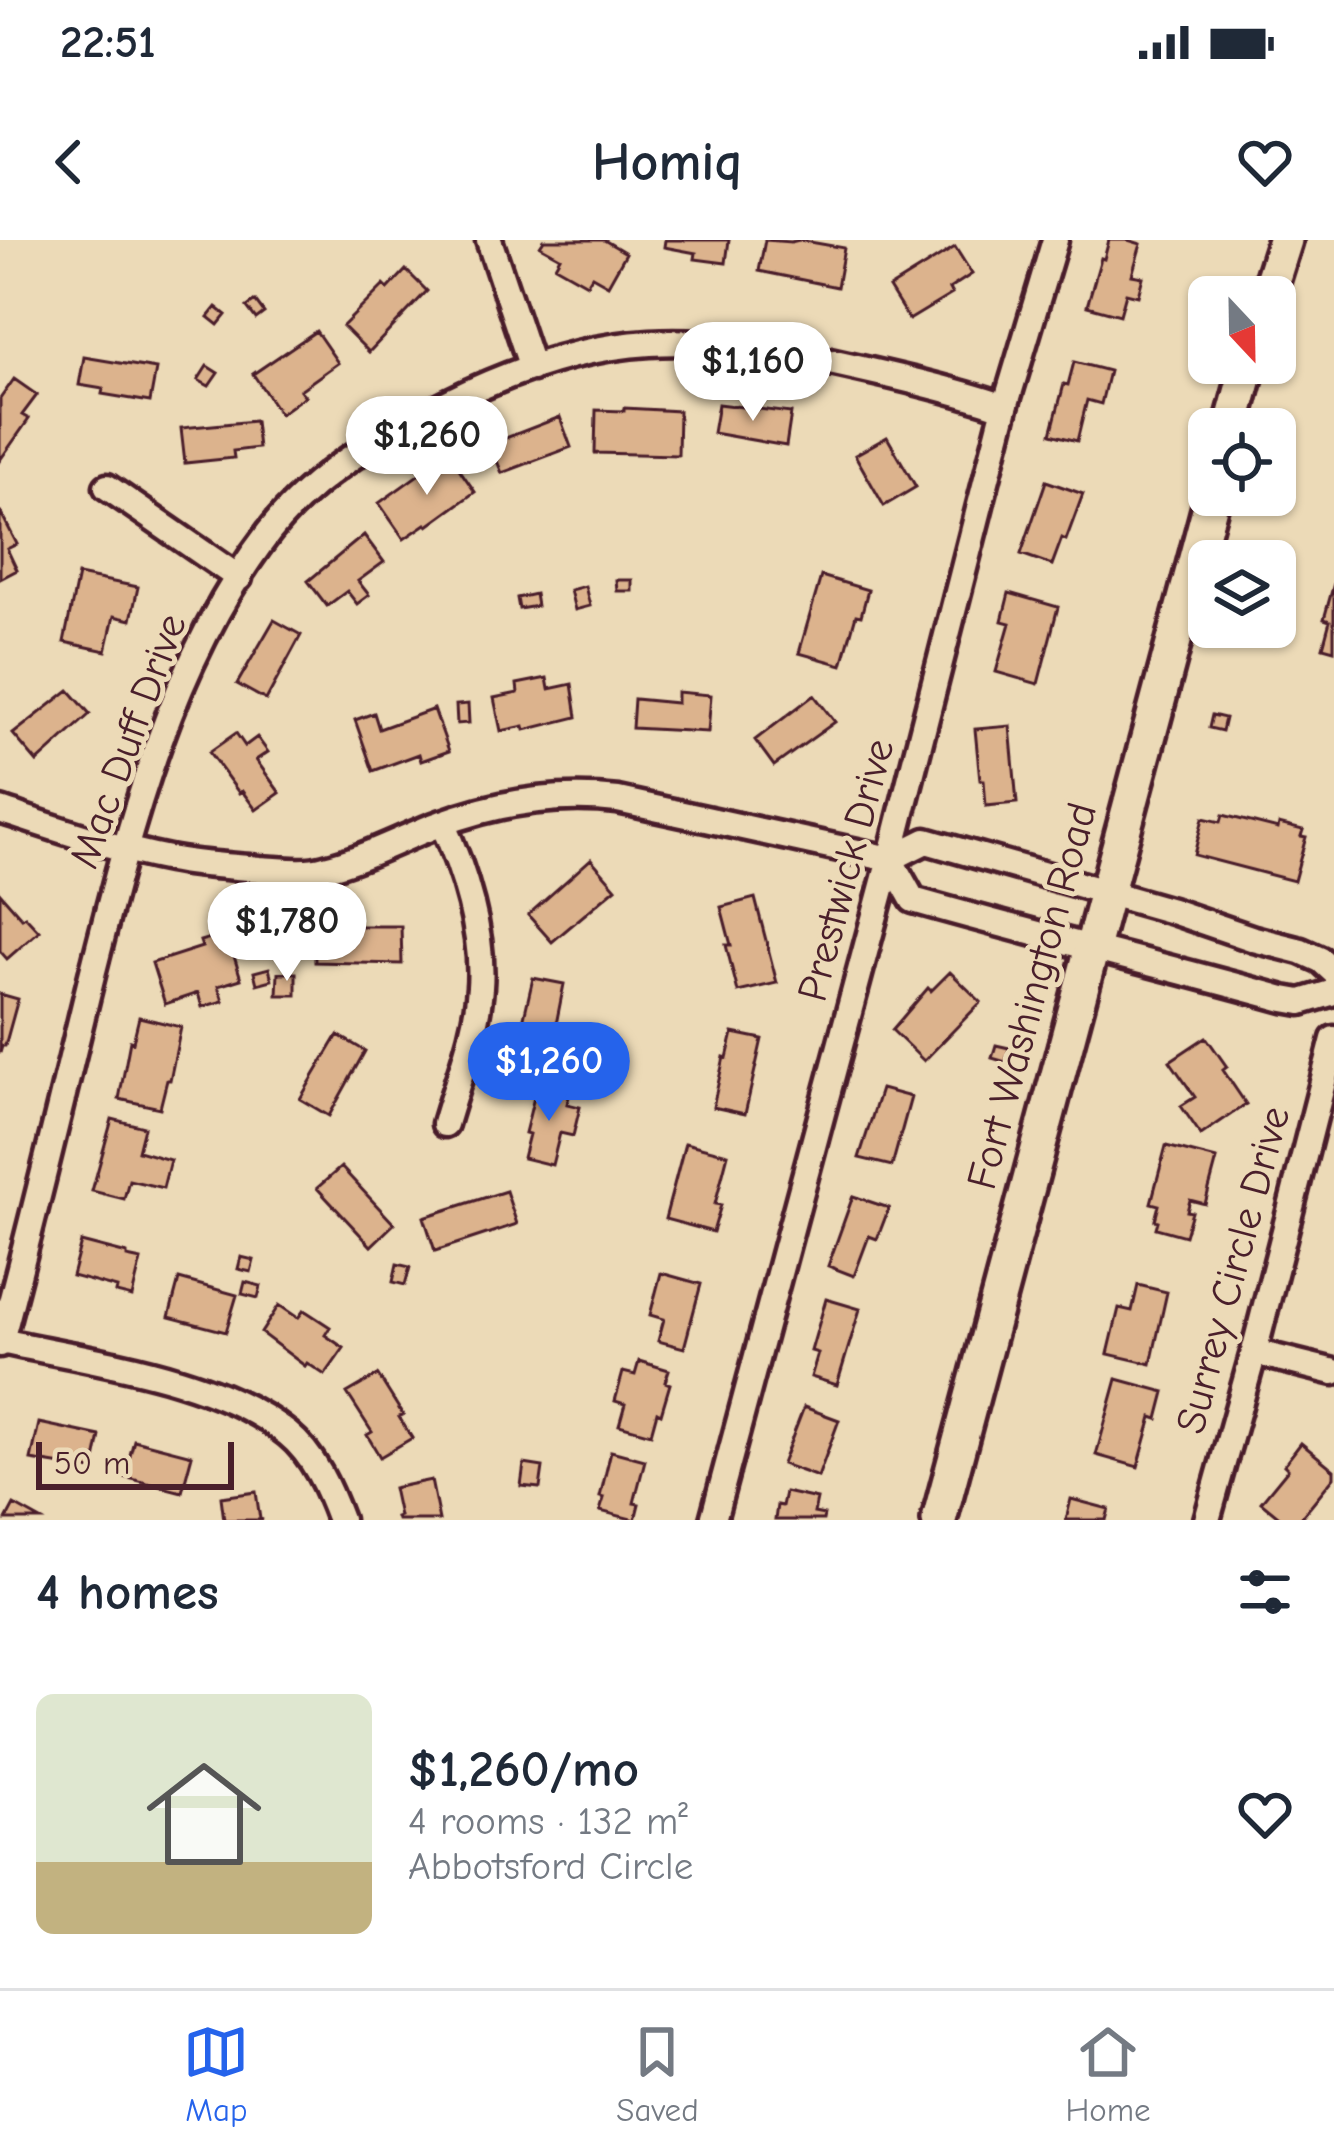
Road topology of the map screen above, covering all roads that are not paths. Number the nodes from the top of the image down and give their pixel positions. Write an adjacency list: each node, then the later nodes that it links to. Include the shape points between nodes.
1 (489, 240): 5 (street)
2 (1055, 240): 6 (street, Prestwick Drive)
3 (1285, 240): 4 (main road)
4 (1274, 276)
5 (532, 368): 6 (street, Mac Duff Drive, via 651,343 765,349); 9 (street, Mac Duff Drive, via 493,380 329,473 270,531)
6 (1005, 407): 13 (street, Prestwick Drive)
7 (107, 487): 9 (street)
8 (1207, 516): 14 (main road, Fort Washington Road)
9 (239, 578): 12 (street, Mac Duff Drive, via 193,660)
10 (0, 810): 12 (street)
11 (442, 824): 12 (street, via 298,872); 13 (street, via 580,795); 19 (street, via 469,899 481,989)
12 (124, 848): 20 (street, Mac Duff Drive)
13 (890, 859): 14 (street, via 926,842); 15 (street, via 913,900); 24 (street, Prestwick Drive)
14 (1105, 892): 15 (main road, Fort Washington Road); 16 (street, via 1300,951)
15 (1090, 950): 17 (street, via 1284,1000); 25 (main road, Fort Washington Road)
16 (1334, 973)
17 (1334, 992)
18 (1334, 1039): 21 (street, Surrey Circle Drive)
19 (445, 1124)
20 (0, 1343): 23 (street, via 160,1376 244,1406 310,1457)
21 (1254, 1352): 22 (street); 26 (street, Surrey Circle Drive)
22 (1334, 1372)
23 (340, 1520)
24 (713, 1520)
25 (939, 1520)
26 (1207, 1520)

